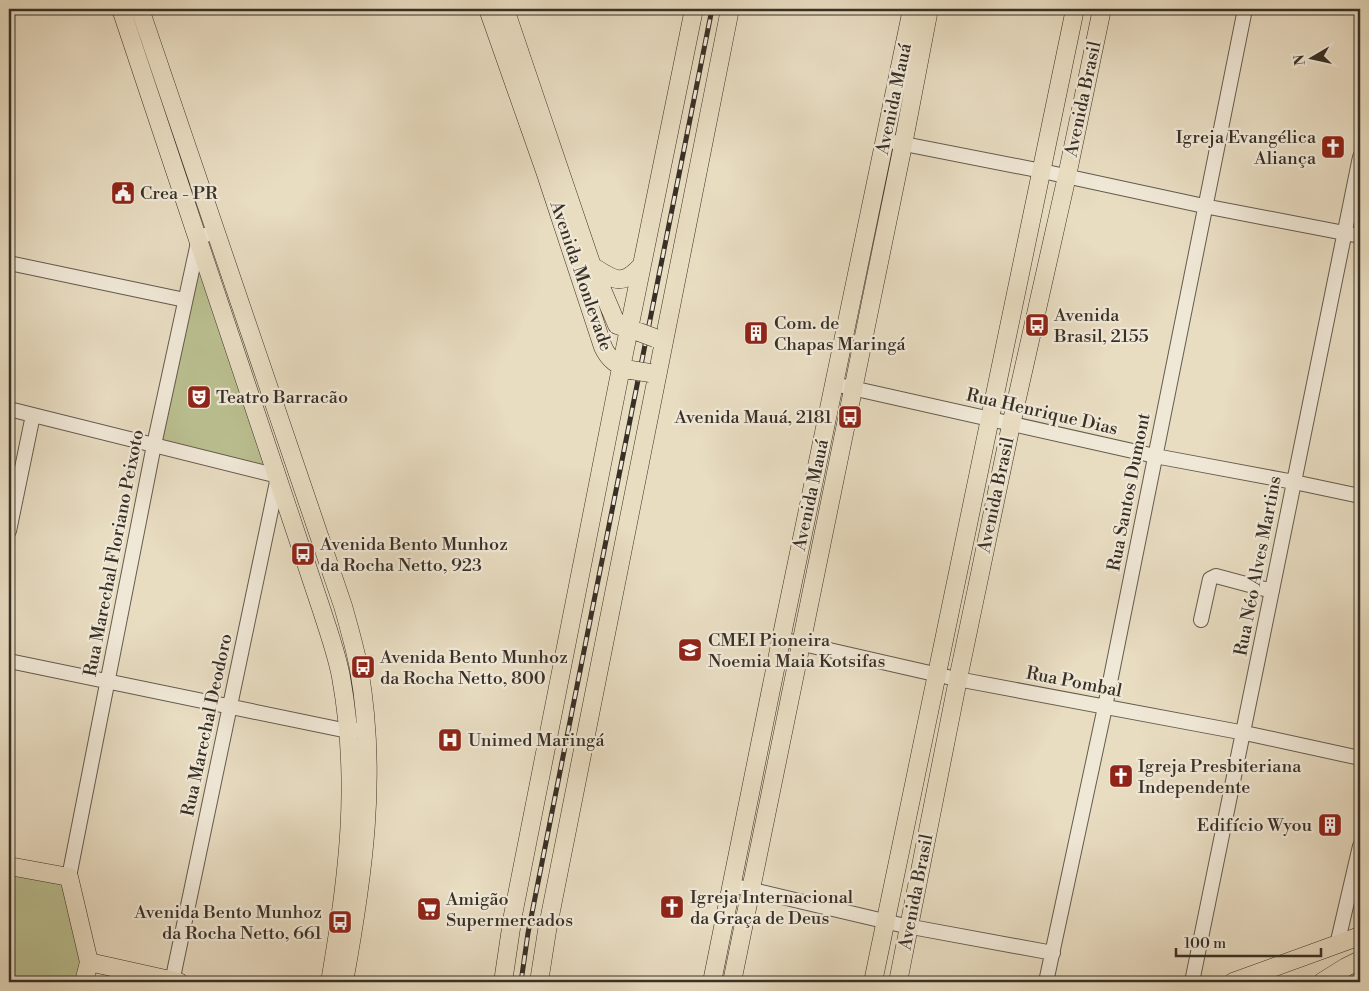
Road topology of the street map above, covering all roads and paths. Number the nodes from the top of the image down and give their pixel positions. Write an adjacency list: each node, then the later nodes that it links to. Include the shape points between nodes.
1 (121, 9): 21 (main road)
2 (140, 9): 18 (main road)
3 (488, 9): 14 (main road)
4 (505, 9): 14 (main road)
5 (694, 9): 24 (main road)
6 (730, 9): 26 (main road)
7 (912, 9): 12 (main road, Avenida Mauá)
8 (929, 9): 12 (main road, Avenida Mauá)
9 (1075, 9): 15 (main road, Avenida Brasil)
10 (1102, 9): 16 (main road, Avenida Brasil)
11 (1244, 9): 17 (street, Rua Santos Dumont)
12 (894, 142): 15 (street); 29 (main road, Avenida Mauá); 30 (main road, Avenida Mauá)
13 (1360, 157): 19 (street, Rua Néo Alves Martins)
14 (552, 169): 23 (main road, Avenida Monlevade); 27 (main road, Avenida Monlevade, via 603,347 613,362)
15 (1042, 171): 16 (street); 33 (main road, Avenida Brasil)
16 (1067, 176): 17 (street); 34 (main road, Avenida Brasil)
17 (1204, 206): 19 (street); 36 (street, Rua Santos Dumont)
18 (215, 232): 21 (street); 37 (main road)
19 (1344, 232): 20 (street); 39 (street, Rua Néo Alves Martins)
20 (1360, 236)
21 (199, 238): 25 (street, Rua Marechal Floriano Peixoto); 38 (main road)
22 (9, 263): 25 (street)
23 (592, 266): 24 (main road, via 622,280); 26 (main road, Avenida Monlevade, via 617,325)
24 (642, 266): 26 (main road)
25 (185, 300): 35 (street, Rua Marechal Floriano Peixoto)
26 (646, 337): 27 (main road); 28 (main road)
27 (626, 368): 28 (main road, bridge); 73 (main road, via 513,915)
28 (654, 372): 74 (main road)
29 (834, 384): 30 (street, Rua Henrique Dias); 44 (main road, Avenida Mauá)
30 (852, 389): 33 (street, Rua Henrique Dias); 45 (main road, Avenida Mauá)
31 (9, 409): 32 (street)
32 (33, 415): 35 (street); 41 (street)
33 (990, 419): 34 (street, Rua Henrique Dias); 47 (main road, Avenida Brasil)
34 (1011, 424): 36 (street, Rua Henrique Dias); 48 (main road, Avenida Brasil)
35 (154, 446): 38 (street); 49 (street, Rua Marechal Floriano Peixoto)
36 (1155, 456): 39 (street, Rua Henrique Dias); 51 (street, Rua Santos Dumont)
37 (297, 470): 38 (street); 52 (main road, via 343,606 359,668)
38 (278, 476): 50 (street, Rua Marechal Deodoro); 52 (main road)
39 (1294, 482): 40 (street, Rua Henrique Dias); 42 (street, Rua Néo Alves Martins)
40 (1360, 496)
41 (9, 531)
42 (1272, 591): 43 (street, via 1212,576); 53 (street, Rua Néo Alves Martins)
43 (1201, 620)
44 (781, 639): 45 (street, Rua Pombal); 58 (main road, Avenida Mauá)
45 (800, 644): 47 (street, Rua Pombal); 59 (main road, Avenida Mauá)
46 (9, 661): 49 (street)
47 (937, 674): 48 (street, Rua Pombal); 61 (main road, Avenida Brasil)
48 (958, 679): 51 (street, Rua Pombal); 62 (main road, Avenida Brasil)
49 (108, 681): 50 (street); 57 (street, Rua Marechal Floriano Peixoto)
50 (230, 706): 52 (street); 70 (street, Rua Marechal Deodoro)
51 (1105, 707): 53 (street, Rua Pombal); 65 (street, Rua Santos Dumont)
52 (357, 730): 60 (main road, via 368,758 367,830)
53 (1245, 733): 54 (street, Rua Pombal); 80 (street, Rua Néo Alves Martins)
54 (1360, 758)
55 (1360, 846): 64 (street)
56 (9, 866): 57 (main road)
57 (69, 877): 67 (main road)
58 (731, 884): 59 (street); 75 (main road, Avenida Mauá)
59 (750, 890): 61 (street); 76 (main road, Avenida Mauá)
60 (349, 912): 71 (main road); 72 (main road)
61 (887, 922): 62 (street); 77 (main road, Avenida Brasil)
62 (909, 926): 65 (street); 78 (main road, Avenida Brasil)
63 (1360, 936): 64 (main road)
64 (1337, 945): 68 (main road)
65 (1054, 953): 79 (street, Rua Santos Dumont)
66 (1360, 960): 82 (main road)
67 (89, 962): 69 (main road); 70 (main road)
68 (1259, 978): 81 (main road)
69 (84, 982)
70 (174, 982)
71 (330, 982)
72 (344, 982)
73 (503, 982)
74 (540, 982)
75 (712, 982)
76 (732, 982)
77 (873, 982)
78 (898, 982)
79 (1046, 982)
80 (1192, 982)
81 (1233, 982)
82 (1322, 982)

